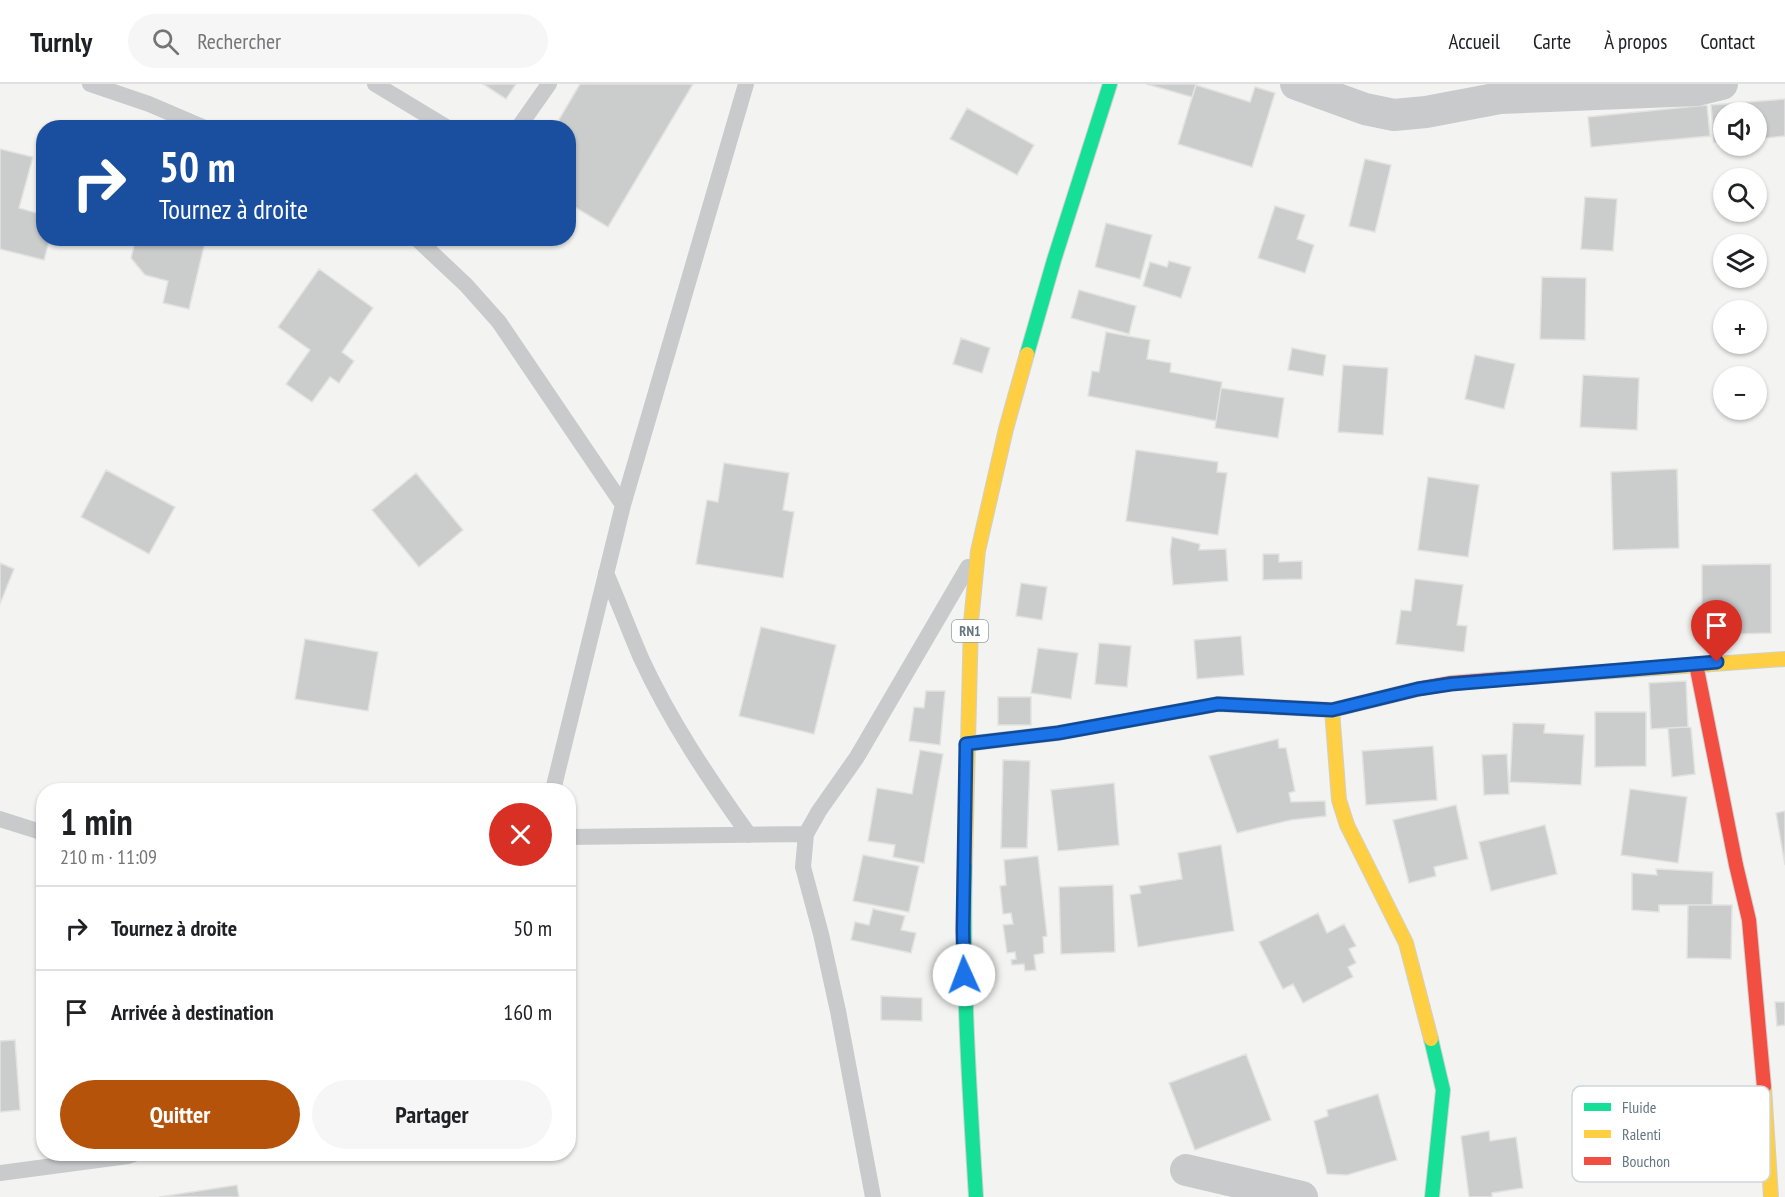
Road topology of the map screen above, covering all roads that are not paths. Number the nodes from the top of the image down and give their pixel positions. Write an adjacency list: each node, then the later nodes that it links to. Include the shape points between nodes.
1 (90, 84): 9 (lane)
2 (375, 84): 10 (lane)
3 (549, 84): 11 (lane)
4 (746, 84): 13 (lane)
5 (1110, 84): 14 (main road, RN1, via 1006,429)
6 (1296, 84): 8 (street, via 1365,109 1394,115 1426,112)
7 (1722, 84): 8 (street, via 1697,90 1620,94)
8 (1502, 91)
9 (186, 120)
10 (435, 120)
11 (524, 120)
12 (425, 246): 13 (lane, via 499,322)
13 (623, 505): 15 (lane)
14 (978, 551): 19 (main road, RN1, via 970,622); 23 (lane, via 857,758)
15 (606, 573): 20 (lane); 24 (lane, via 642,659 704,771)
16 (1785, 659): 17 (main road)
17 (1696, 664): 18 (main road, via 1451,684); 26 (main road, via 1749,920)
18 (1332, 710): 19 (main road, via 1218,704 1058,733); 34 (main road, via 1340,800 1347,825 1406,943 1440,1071 1443,1090)
19 (966, 744): 32 (main road, RN1, via 963,930)
20 (555, 783)
21 (0, 819): 22 (lane)
22 (36, 830)
23 (806, 834): 24 (lane); 31 (lane, via 803,867 838,1011)
24 (749, 835): 25 (lane)
25 (576, 837)
26 (1764, 1086)
27 (90, 1161): 29 (lane)
28 (1186, 1170): 33 (street)
29 (0, 1173)
30 (1770, 1181): 35 (main road)
31 (873, 1197)
32 (976, 1197)
33 (1302, 1197)
34 (1432, 1197)
35 (1771, 1197)

